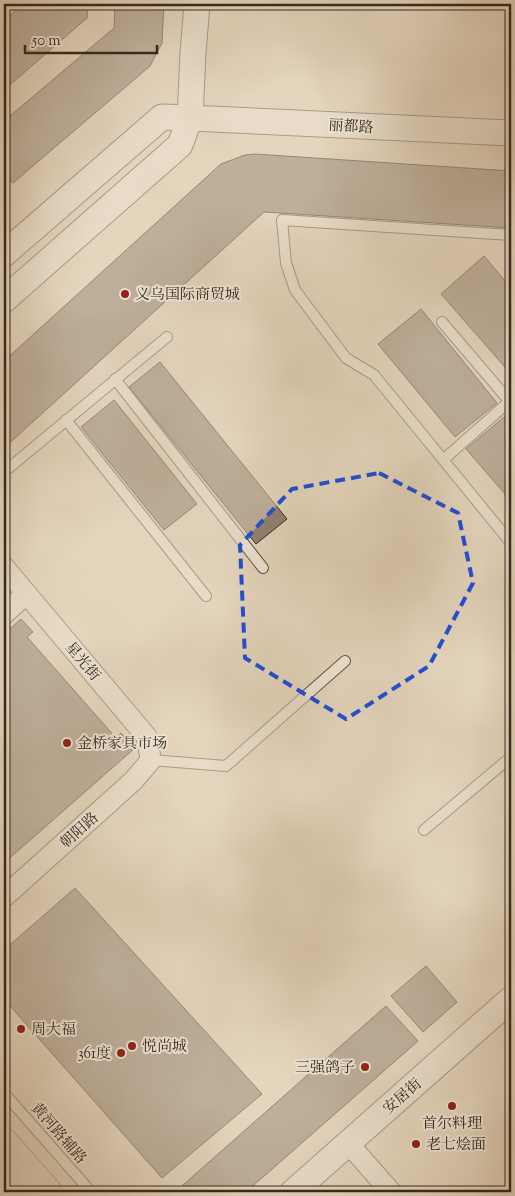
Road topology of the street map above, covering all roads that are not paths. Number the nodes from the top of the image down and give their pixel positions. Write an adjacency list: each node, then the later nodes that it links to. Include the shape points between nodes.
1 (196, 4): 2 (street)
2 (190, 118): 3 (street, 丽都路); 5 (street, 丽都路, via 162,118); 6 (street, via 180,145)
3 (511, 134)
4 (511, 235): 12 (lane, via 282,220 286,263 295,290 346,358 374,375)
5 (8, 247)
6 (4, 300)
7 (442, 322): 10 (lane)
8 (167, 337): 9 (lane)
9 (115, 379): 11 (lane); 16 (lane)
10 (511, 402): 12 (lane)
11 (66, 420): 13 (lane); 18 (lane)
12 (443, 460): 14 (lane)
13 (4, 472)
14 (511, 544)
15 (4, 567): 17 (street, 星光街)
16 (263, 568)
17 (26, 594): 19 (street); 22 (street, 星光街, via 146,736)
18 (206, 596)
19 (4, 614)
20 (345, 661): 22 (lane, via 226,766)
21 (511, 756): 23 (lane)
22 (150, 760): 24 (street, 朝阳路, via 134,781)
23 (424, 830)
24 (4, 897)
25 (511, 999): 28 (street, 安居街)
26 (4, 1094): 32 (lane, 黄河路辅路)
27 (4, 1142): 31 (main road)
28 (348, 1143): 33 (street, 安居街); 34 (street)
29 (4, 1173): 30 (main road)
30 (21, 1192)
31 (48, 1192)
32 (91, 1192)
33 (293, 1192)
34 (391, 1192)

